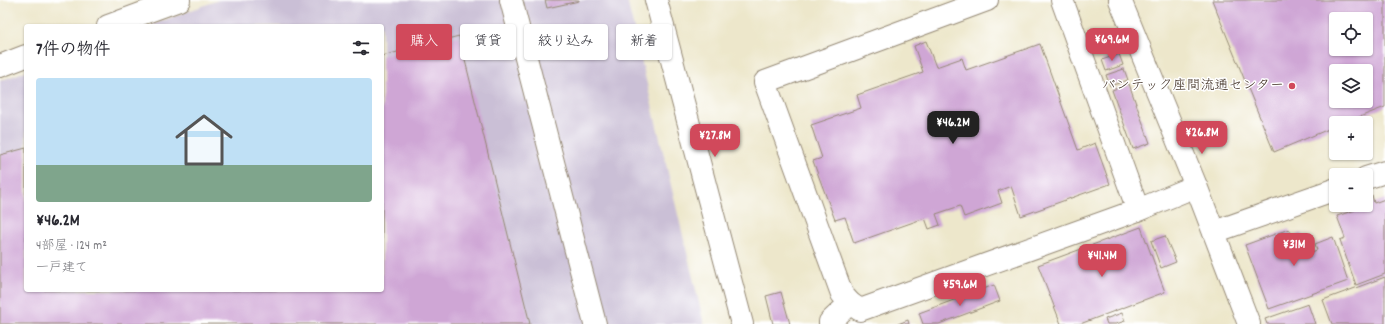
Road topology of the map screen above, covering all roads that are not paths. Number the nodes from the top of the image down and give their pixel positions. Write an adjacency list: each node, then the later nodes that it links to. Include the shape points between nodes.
1 (179, 0): 7 (street)
2 (511, 0): 17 (street)
3 (656, 0): 18 (street)
4 (987, 0): 16 (street, via 765,82 842,294)
5 (1062, 0): 14 (street)
6 (1120, 0): 12 (street)
7 (113, 24)
8 (24, 57): 9 (street)
9 (0, 66)
10 (1385, 172): 11 (street)
11 (1373, 176)
12 (1196, 186): 14 (street); 15 (street)
13 (1329, 191): 15 (street)
14 (1138, 210): 16 (street, via 860,310)
15 (1214, 232): 20 (street)
16 (850, 303): 19 (street)
17 (595, 324)
18 (742, 324)
19 (830, 324)
20 (1249, 324)

